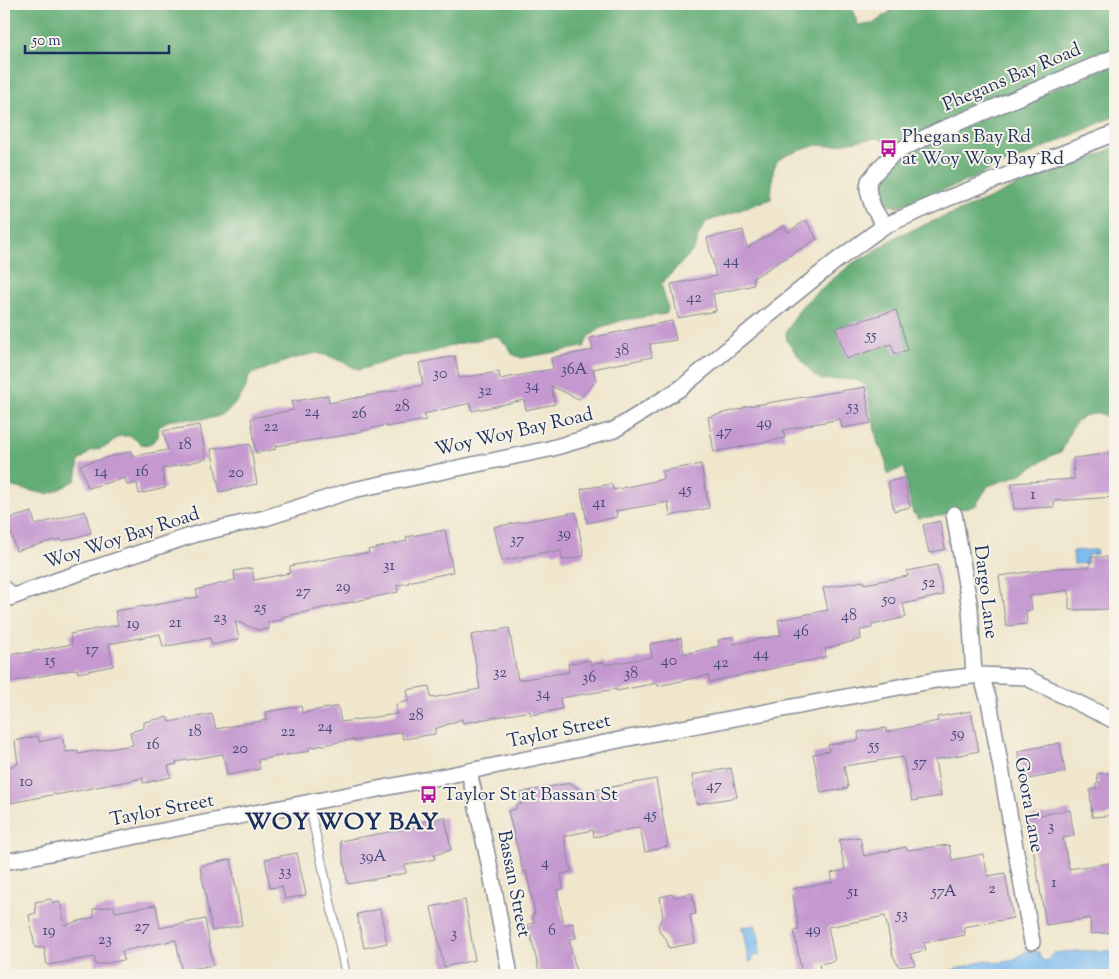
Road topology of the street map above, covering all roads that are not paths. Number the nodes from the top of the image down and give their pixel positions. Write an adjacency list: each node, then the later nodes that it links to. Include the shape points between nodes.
1 (1115, 57): 3 (street, Phegans Bay Road, via 938,131 894,153 869,181 868,188)
2 (1115, 133): 3 (street, Woy Woy Bay Road)
3 (884, 226): 6 (street, Woy Woy Bay Road, via 836,261 681,388 614,430 549,449 353,490 265,518 196,534)
4 (954, 514): 7 (street, Dargo Lane)
5 (4, 585): 6 (lane)
6 (10, 598)
7 (978, 675): 8 (street, Taylor Street, via 1025,677); 9 (street, Taylor Street, via 865,692); 12 (street, Goora Lane, via 989,701)
8 (1115, 721)
9 (469, 771): 10 (street, Taylor Street); 14 (street, Bassan Street)
10 (310, 802): 11 (street, Taylor Street); 13 (lane)
11 (4, 862)
12 (1032, 942)
13 (346, 975)
14 (510, 975)

